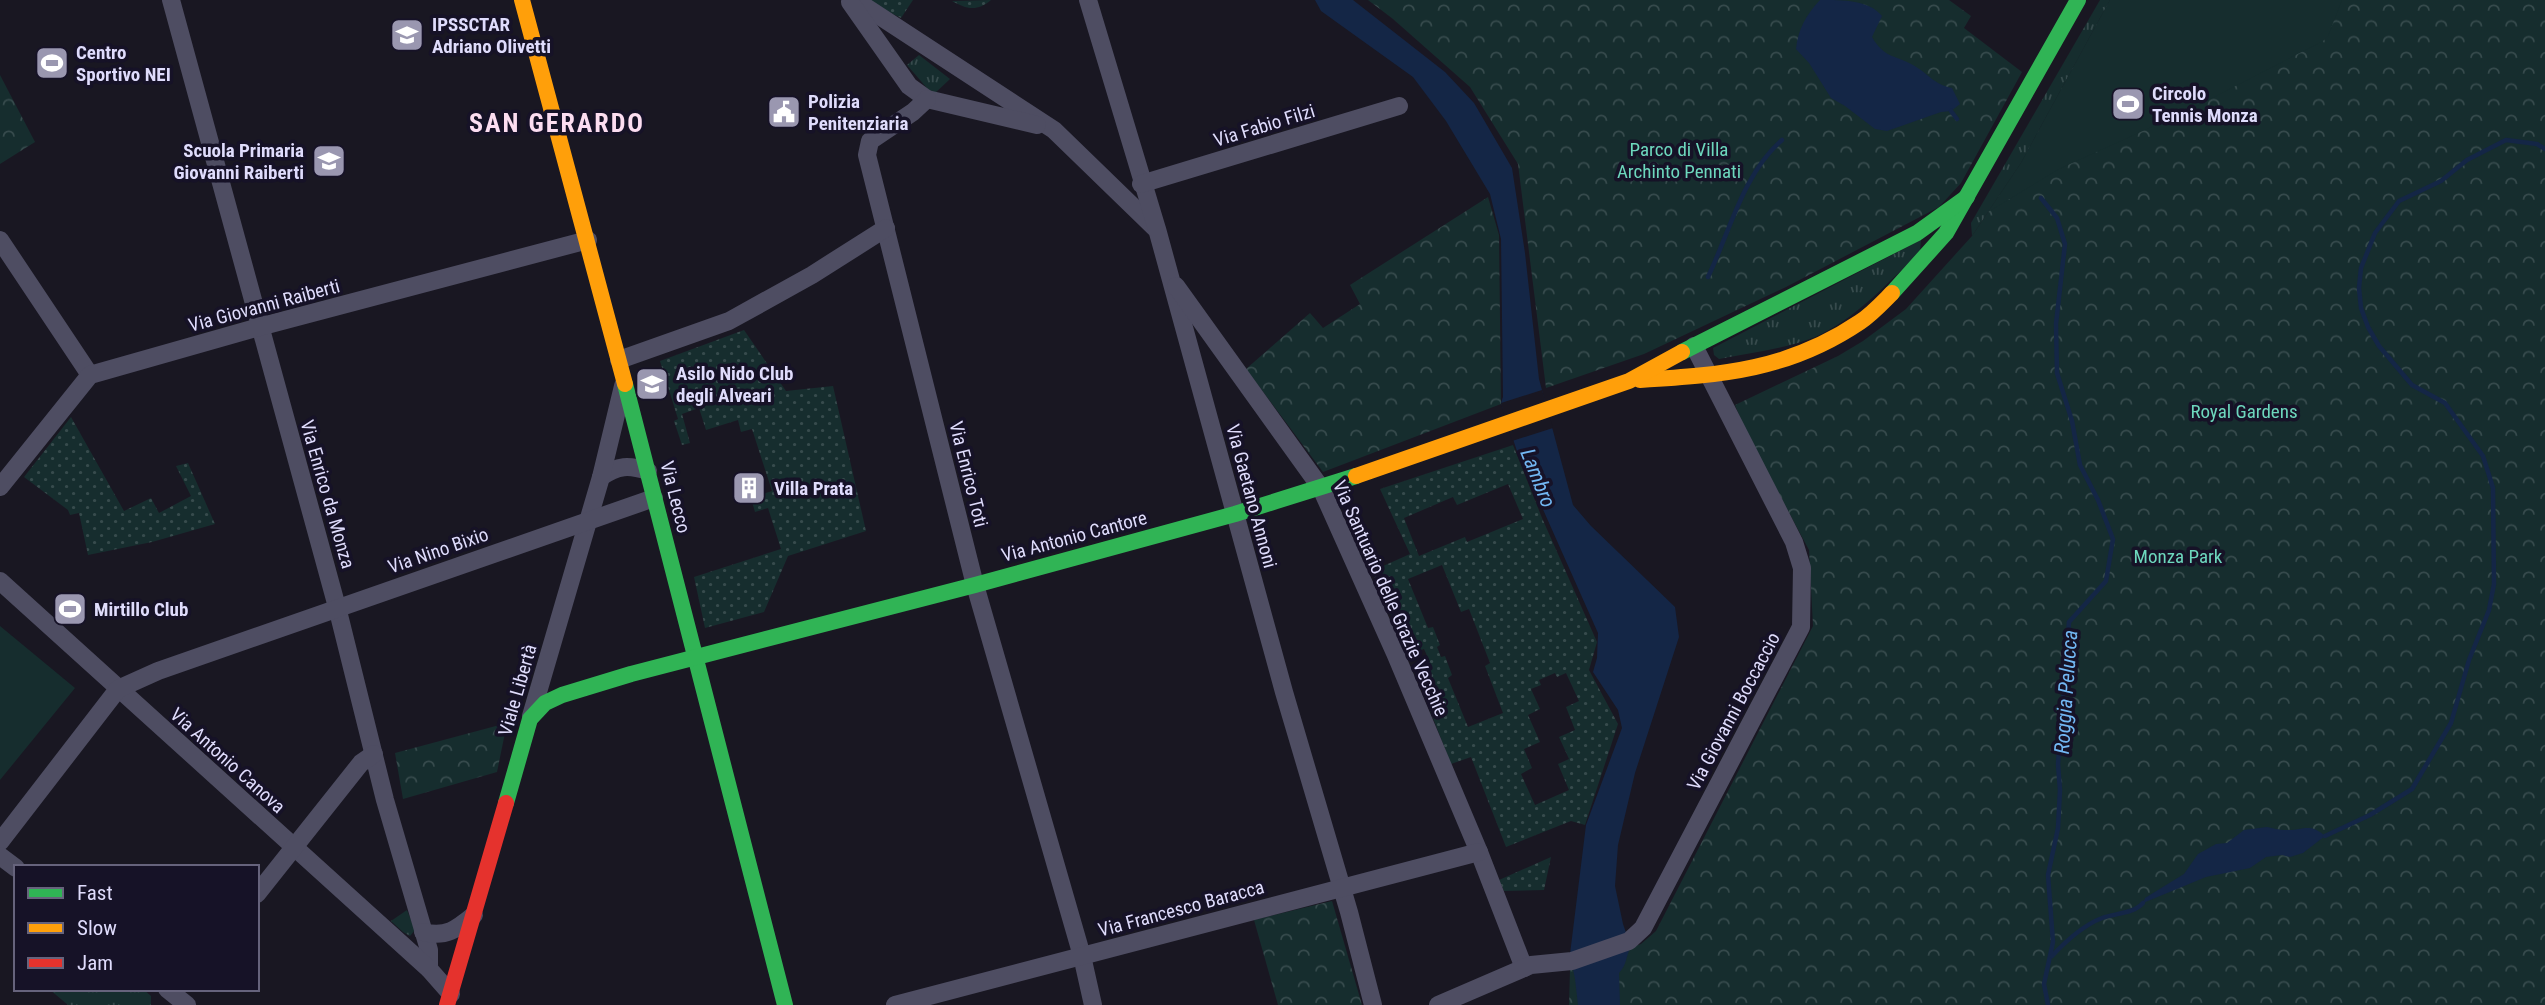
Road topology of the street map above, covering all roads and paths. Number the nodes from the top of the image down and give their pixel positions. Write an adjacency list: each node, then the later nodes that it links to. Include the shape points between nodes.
1 (171, 0): 21 (street, Via Enrico da Monza)
2 (522, 0): 19 (main road, Via Lecco)
3 (849, 0): 8 (street)
4 (856, 0): 7 (street)
5 (1088, 0): 14 (street, Via Gaetano Annoni)
6 (2078, 0): 15 (main road)
7 (924, 46): 8 (street, via 914,48); 9 (street)
8 (897, 69): 10 (street, via 909,86)
9 (961, 71): 11 (street, via 957,96); 13 (street)
10 (927, 99): 11 (street); 16 (street, Via Enrico Toti, via 870,141 867,148)
11 (949, 102): 13 (street)
12 (1399, 106): 14 (street, Via Fabio Filzi)
13 (1054, 130): 17 (street)
14 (1141, 184): 17 (street, Via Gaetano Annoni)
15 (1967, 197): 22 (main road, via 1917,233); 25 (main road, via 1946,233 1903,283 1861,321 1812,350 1755,369)
16 (886, 228): 23 (street, via 729,321); 36 (street, Via Enrico Toti)
17 (1157, 229): 20 (street, Via Gaetano Annoni)
18 (0, 240): 24 (street)
19 (587, 240): 21 (street, Via Giovanni Raiberti); 23 (main road, Via Lecco)
20 (1168, 274): 31 (street, Via Santuario delle Grazie Vecchie); 33 (street, Via Gaetano Annoni)
21 (259, 327): 24 (street, Via Giovanni Raiberti); 37 (street, Via Enrico da Monza)
22 (1694, 345): 25 (street, Via Giovanni Boccaccio); 27 (main road)
23 (619, 360): 26 (main road, Via Lecco)
24 (90, 375): 30 (street)
25 (1710, 376): 27 (main road); 50 (street, Via Giovanni Boccaccio, via 1794,542 1802,568 1801,627 1643,928 1629,941 1572,961)
26 (624, 379): 28 (main road, Via Lecco); 29 (street, Viale Libertà)
27 (1629, 382): 31 (main road, Via Antonio Cantore)
28 (648, 471): 29 (street, via 630,465); 32 (main road, Via Lecco)
29 (601, 477): 34 (street, Viale Libertà)
30 (0, 487)
31 (1321, 488): 33 (main road, Via Antonio Cantore); 44 (street, Via Santuario delle Grazie Vecchie)
32 (654, 498): 34 (street, Via Nino Bixio); 38 (main road, Via Lecco)
33 (1235, 514): 36 (main road, Via Antonio Cantore); 45 (street, Via Gaetano Annoni)
34 (589, 521): 37 (street, Via Nino Bixio); 40 (street, Viale Libertà)
35 (0, 581): 39 (street, Via Antonio Canova)
36 (975, 585): 38 (main road, Via Antonio Cantore); 49 (street, Via Enrico Toti)
37 (337, 607): 39 (street, Via Nino Bixio); 41 (street, Via Enrico da Monza)
38 (696, 658): 40 (main road, Via Antonio Cantore, via 555,697); 53 (main road, Via Lecco)
39 (118, 689): 42 (street); 43 (street, Via Antonio Canova)
40 (530, 719): 47 (main road, Viale Libertà)
41 (374, 754): 43 (street, via 361,763); 48 (street, Via Enrico da Monza)
42 (0, 842)
43 (293, 848): 46 (street); 51 (street, Via Antonio Canova)
44 (1479, 852): 45 (street, Via Francesco Baracca); 50 (street, Via Santuario delle Grazie Vecchie)
45 (1341, 887): 49 (street, Via Francesco Baracca); 56 (street, Via Gaetano Annoni)
46 (259, 891)
47 (474, 915): 48 (street, via 448,933); 52 (main road, Viale Libertà)
48 (424, 932): 51 (street, Via Enrico da Monza)
49 (1082, 956): 54 (street, Via Francesco Baracca); 55 (street, Via Enrico Toti)
50 (1531, 965): 57 (street)
51 (429, 969): 52 (street)
52 (449, 999)
53 (785, 1005)
54 (895, 1005)
55 (1093, 1005)
56 (1373, 1005)
57 (1438, 1005)

